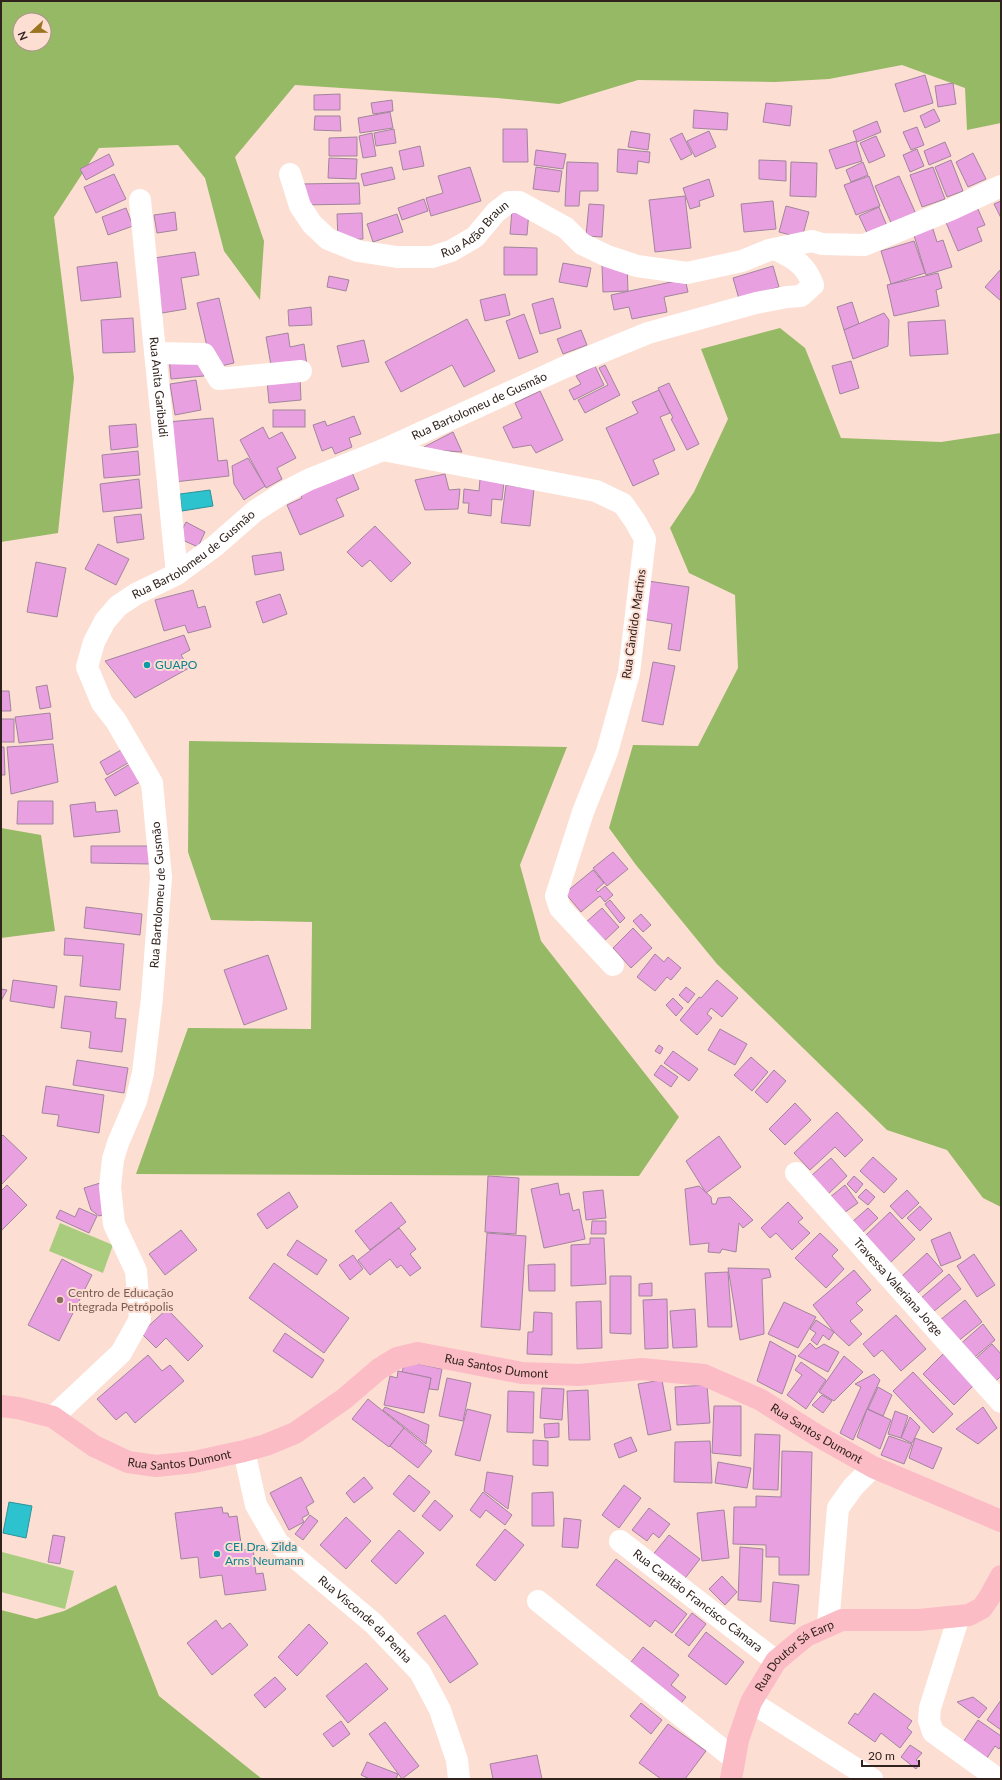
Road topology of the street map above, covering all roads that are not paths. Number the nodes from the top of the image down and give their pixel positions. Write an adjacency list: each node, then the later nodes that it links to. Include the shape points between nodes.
1 (290, 174): 4 (street, Rua Adão Braun, via 300,206 312,224 328,239 358,251 432,257 451,251 475,237 496,212 509,202 519,202 566,228 582,244 636,266 687,272 742,261)
2 (1001, 186): 4 (street, via 952,209 864,244 822,244 812,241)
3 (140, 200): 5 (street, Rua Anita Garibaldi)
4 (775, 249): 7 (street, Rua Bartolomeu de Gusmão, via 808,271 813,285 801,296 756,303 648,334 565,366)
5 (155, 353): 6 (street, via 204,354 219,379); 8 (street, Rua Anita Garibaldi)
6 (301, 371)
7 (383, 450): 8 (street, Rua Bartolomeu de Gusmão, via 308,480 283,493 255,511 215,546); 9 (street, Rua Cândido Martins, via 596,491 622,504 645,539 629,672 607,752 583,812 556,896 560,908)
8 (177, 574): 13 (street, Rua Bartolomeu de Gusmão, via 118,606 105,621 94,642 87,667 102,703 116,721 152,783 161,877 152,998 143,1073 136,1101 115,1154 110,1187 114,1224 136,1271 140,1319 120,1353)
9 (613, 965)
10 (796, 1173): 11 (street, Travessa Valeriana Jorge)
11 (1001, 1402)
12 (1, 1406): 13 (main road, Rua Santos Dumont)
13 (53, 1417): 14 (main road, Rua Santos Dumont, via 94,1446 128,1462 156,1466 194,1462)
14 (244, 1451): 15 (main road, Rua Santos Dumont, via 296,1433 344,1399 379,1369 397,1358 418,1353 522,1373 579,1375 642,1369 704,1375 761,1400); 25 (street, Rua Visconde da Penha, via 256,1505 278,1543 373,1623 420,1672 440,1710 457,1760)
15 (873, 1468): 16 (main road, Rua Santos Dumont); 21 (street, via 838,1508)
16 (1001, 1521)
17 (620, 1541): 22 (street, Rua Capitão Francisco Câmara)
18 (1001, 1576): 20 (main road, Rua Doutor Sá Earp, via 982,1608 969,1615)
19 (538, 1601): 24 (street)
20 (959, 1616): 21 (main road, Rua Doutor Sá Earp, via 920,1620 842,1620); 28 (street, via 933,1697 929,1720 933,1732)
21 (828, 1625): 22 (main road, Rua Doutor Sá Earp, via 806,1636)
22 (776, 1661): 23 (main road, Rua Doutor Sá Earp)
23 (751, 1702): 24 (main road, Rua Doutor Sá Earp); 27 (street)
24 (733, 1758): 26 (main road, Rua Doutor Sá Earp)
25 (459, 1779)
26 (731, 1779)
27 (872, 1779)
28 (998, 1779)

